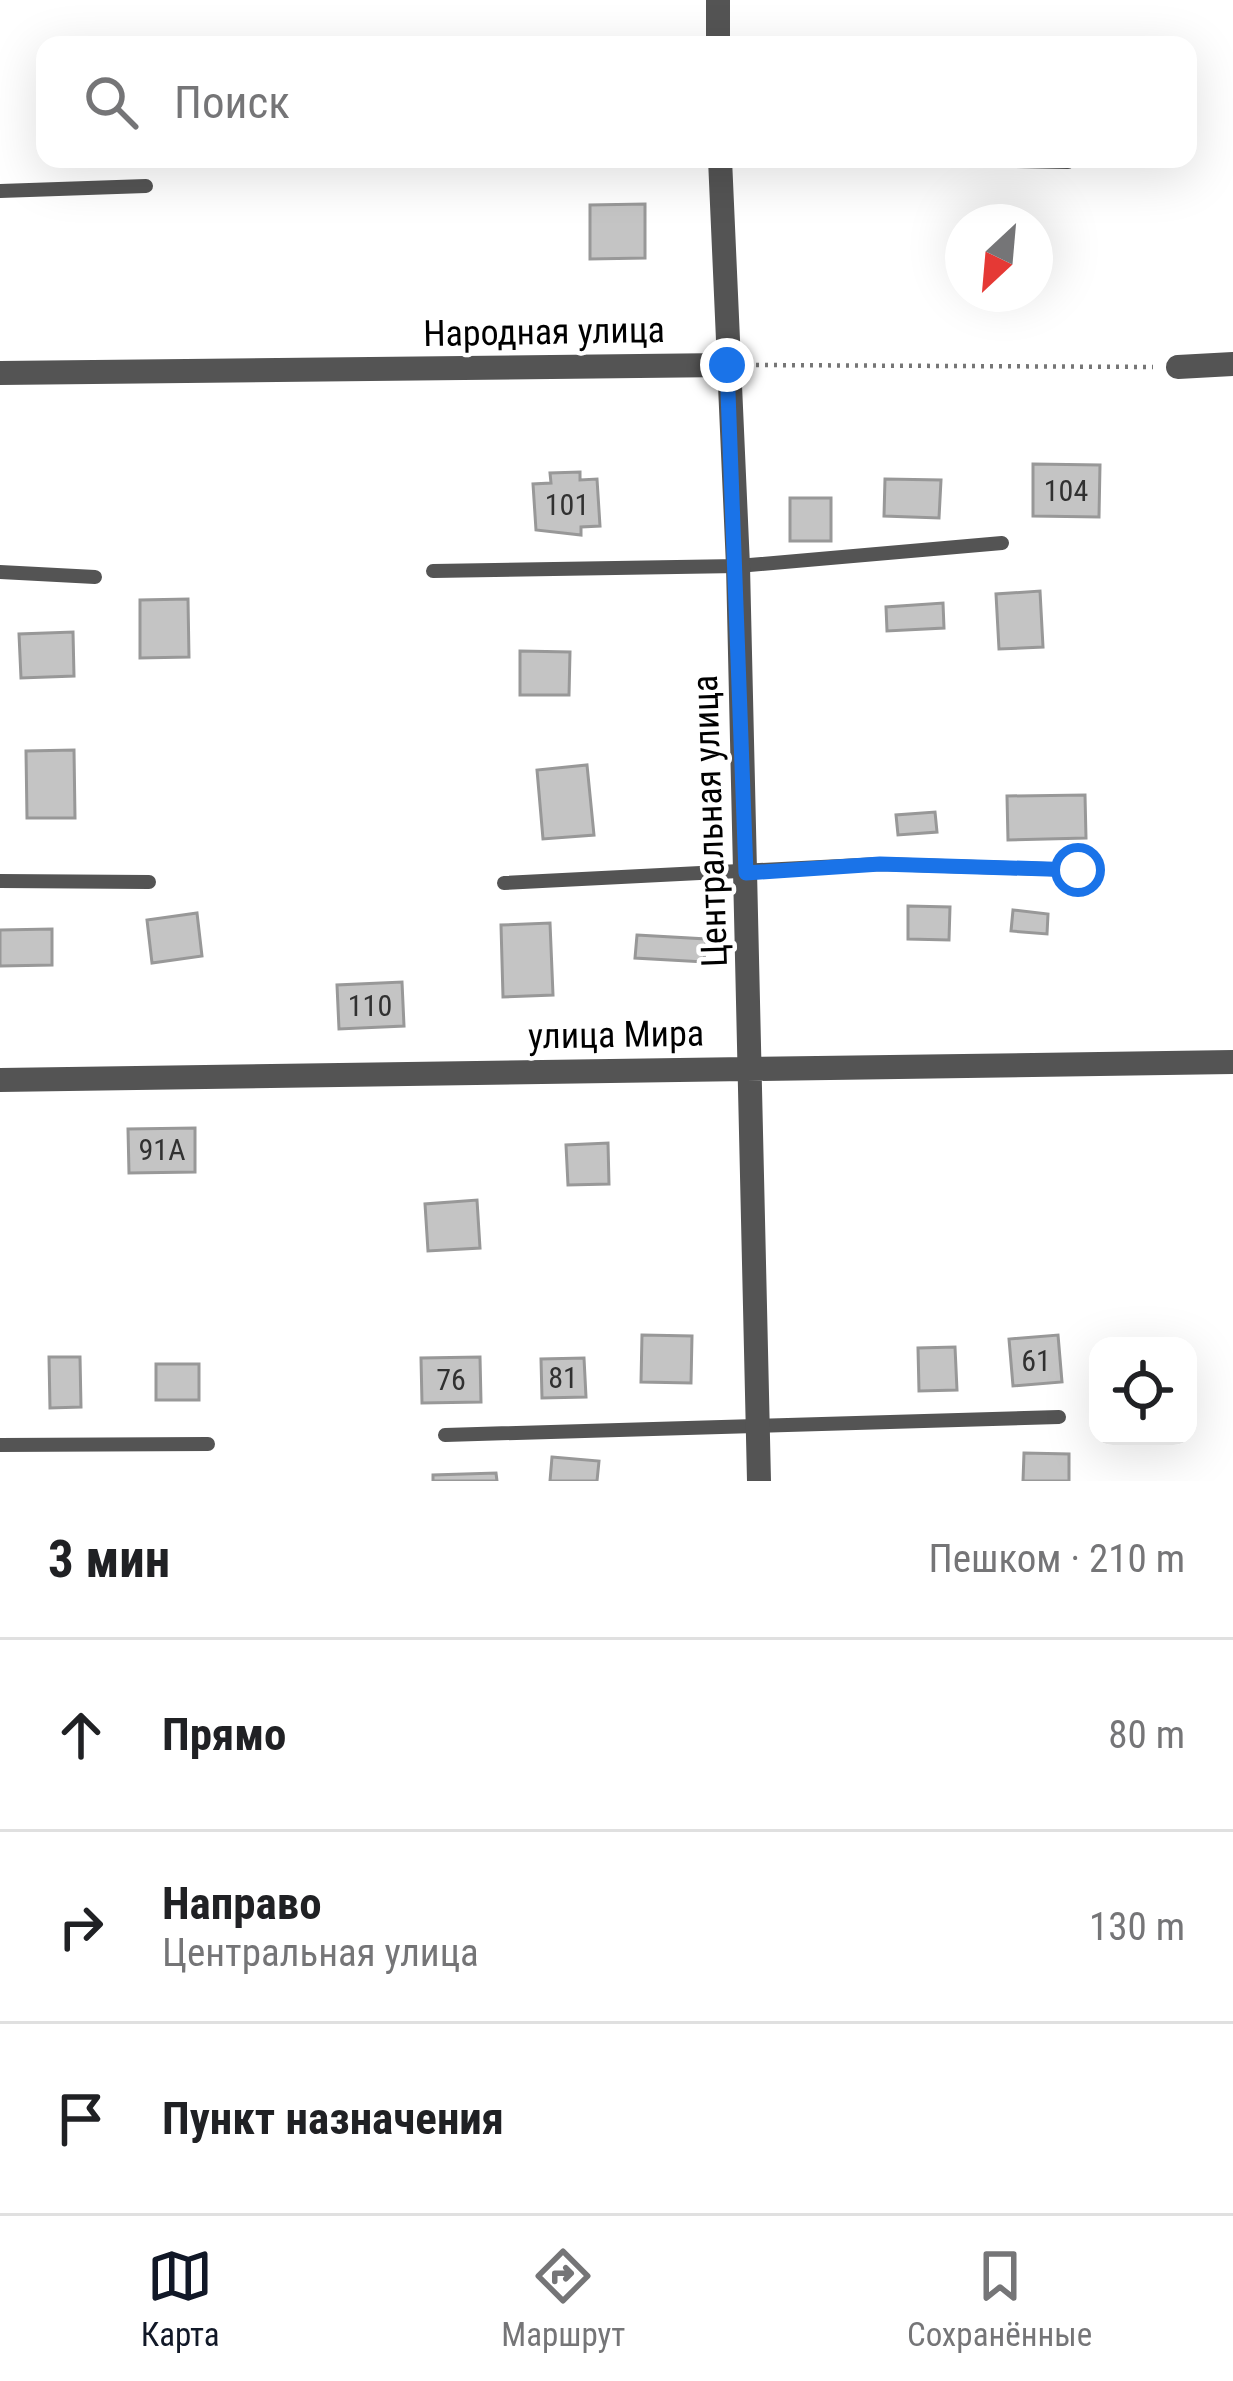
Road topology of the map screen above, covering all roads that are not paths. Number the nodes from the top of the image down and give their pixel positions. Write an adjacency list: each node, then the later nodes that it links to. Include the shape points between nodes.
1 (718, 0): 2 (street)
2 (718, 36)
3 (720, 168): 7 (street, Центральная улица)
4 (146, 186): 5 (lane)
5 (0, 190)
6 (1233, 364): 8 (street)
7 (727, 365): 9 (street, Народная улица); 11 (street, Центральная улица)
8 (1178, 367)
9 (0, 373)
10 (1002, 543): 11 (lane)
11 (738, 566): 12 (lane); 16 (street, Центральная улица)
12 (433, 571)
13 (0, 572): 14 (lane)
14 (95, 578)
15 (1078, 870): 16 (lane, via 880,864)
16 (746, 873): 19 (lane); 21 (street, Центральная улица)
17 (0, 881): 18 (lane)
18 (149, 882)
19 (504, 884)
20 (1233, 1062): 21 (street, улица Мира)
21 (752, 1068): 22 (street, улица Мира); 24 (street, Центральная улица)
22 (0, 1080)
23 (1059, 1417): 24 (lane)
24 (757, 1425): 25 (lane); 28 (street, Центральная улица)
25 (445, 1435)
26 (0, 1444): 27 (lane)
27 (208, 1444)
28 (759, 1481)

